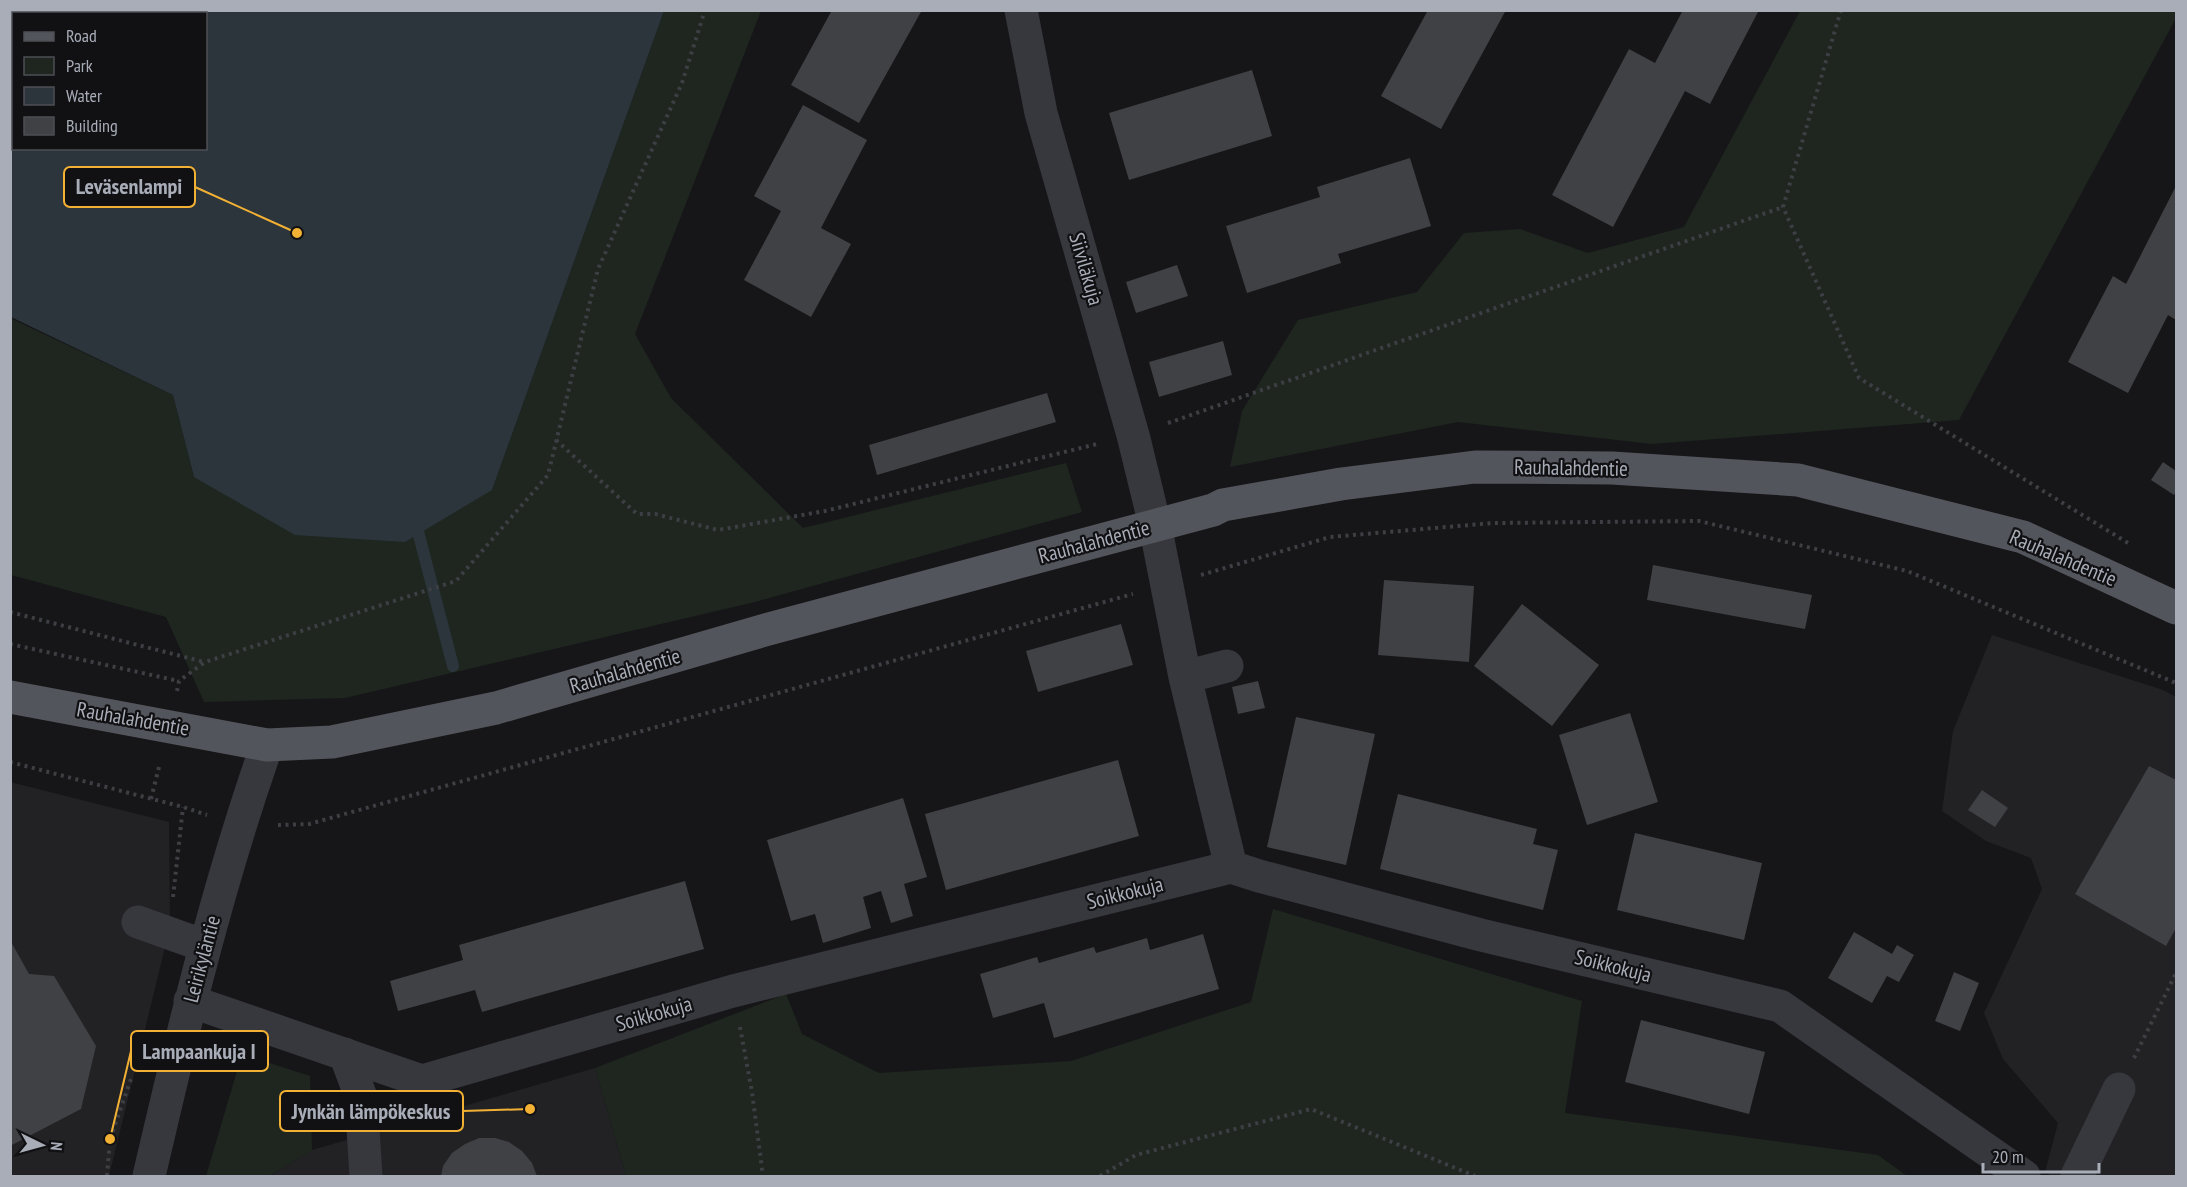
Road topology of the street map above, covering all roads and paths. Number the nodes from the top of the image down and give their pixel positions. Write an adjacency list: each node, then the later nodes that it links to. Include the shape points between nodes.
1 (705, 10): 10 (path, via 682,82 598,269 548,475 456,580)
2 (1021, 10): 4 (street, Siiviläkuja, via 1041,113 1134,435)
3 (1841, 10): 5 (path, via 1783,207 1859,378)
4 (1155, 525): 6 (street, Siiviläkuja); 7 (main road, Rauhalahdentie, via 1223,504 1475,467 1612,468 1798,480 2023,537); 15 (main road, Rauhalahdentie, via 765,630 495,708 332,742)
5 (2131, 544)
6 (1167, 585): 12 (street, Siiviläkuja); 13 (path, via 1330,537 1493,523 1699,521 1907,572); 18 (path, via 309,824)
7 (2176, 608)
8 (10, 612): 10 (path)
9 (10, 644): 10 (path, via 179,681)
10 (204, 662)
11 (1227, 666): 12 (street)
12 (1185, 677): 19 (street, Siiviläkuja)
13 (2176, 683)
14 (10, 697): 15 (main road, Rauhalahdentie)
15 (267, 745): 18 (street, Leirikyläntie)
16 (10, 762): 17 (path)
17 (183, 807): 18 (path); 21 (path)
18 (239, 826): 22 (street, Leirikyläntie)
19 (1231, 867): 24 (street, Soikkokuja); 35 (street, Soikkokuja, via 1470,932 1780,1006)
20 (138, 922): 21 (street)
21 (170, 934): 22 (street)
22 (206, 946): 25 (street, Leirikyläntie)
23 (2176, 973): 28 (path)
24 (733, 991): 26 (street, Soikkokuja, via 422,1081); 32 (path)
25 (190, 1001): 26 (street, Soikkokuja); 30 (street, Leirikyläntie)
26 (345, 1054): 31 (street, via 362,1097)
27 (135, 1068): 29 (path, via 111,1138)
28 (2119, 1089): 36 (street)
29 (107, 1176)
30 (149, 1176)
31 (366, 1176)
32 (763, 1176)
33 (1100, 1176): 34 (path, via 1136,1155 1311,1109)
34 (1475, 1176)
35 (2024, 1176)
36 (2077, 1176)

